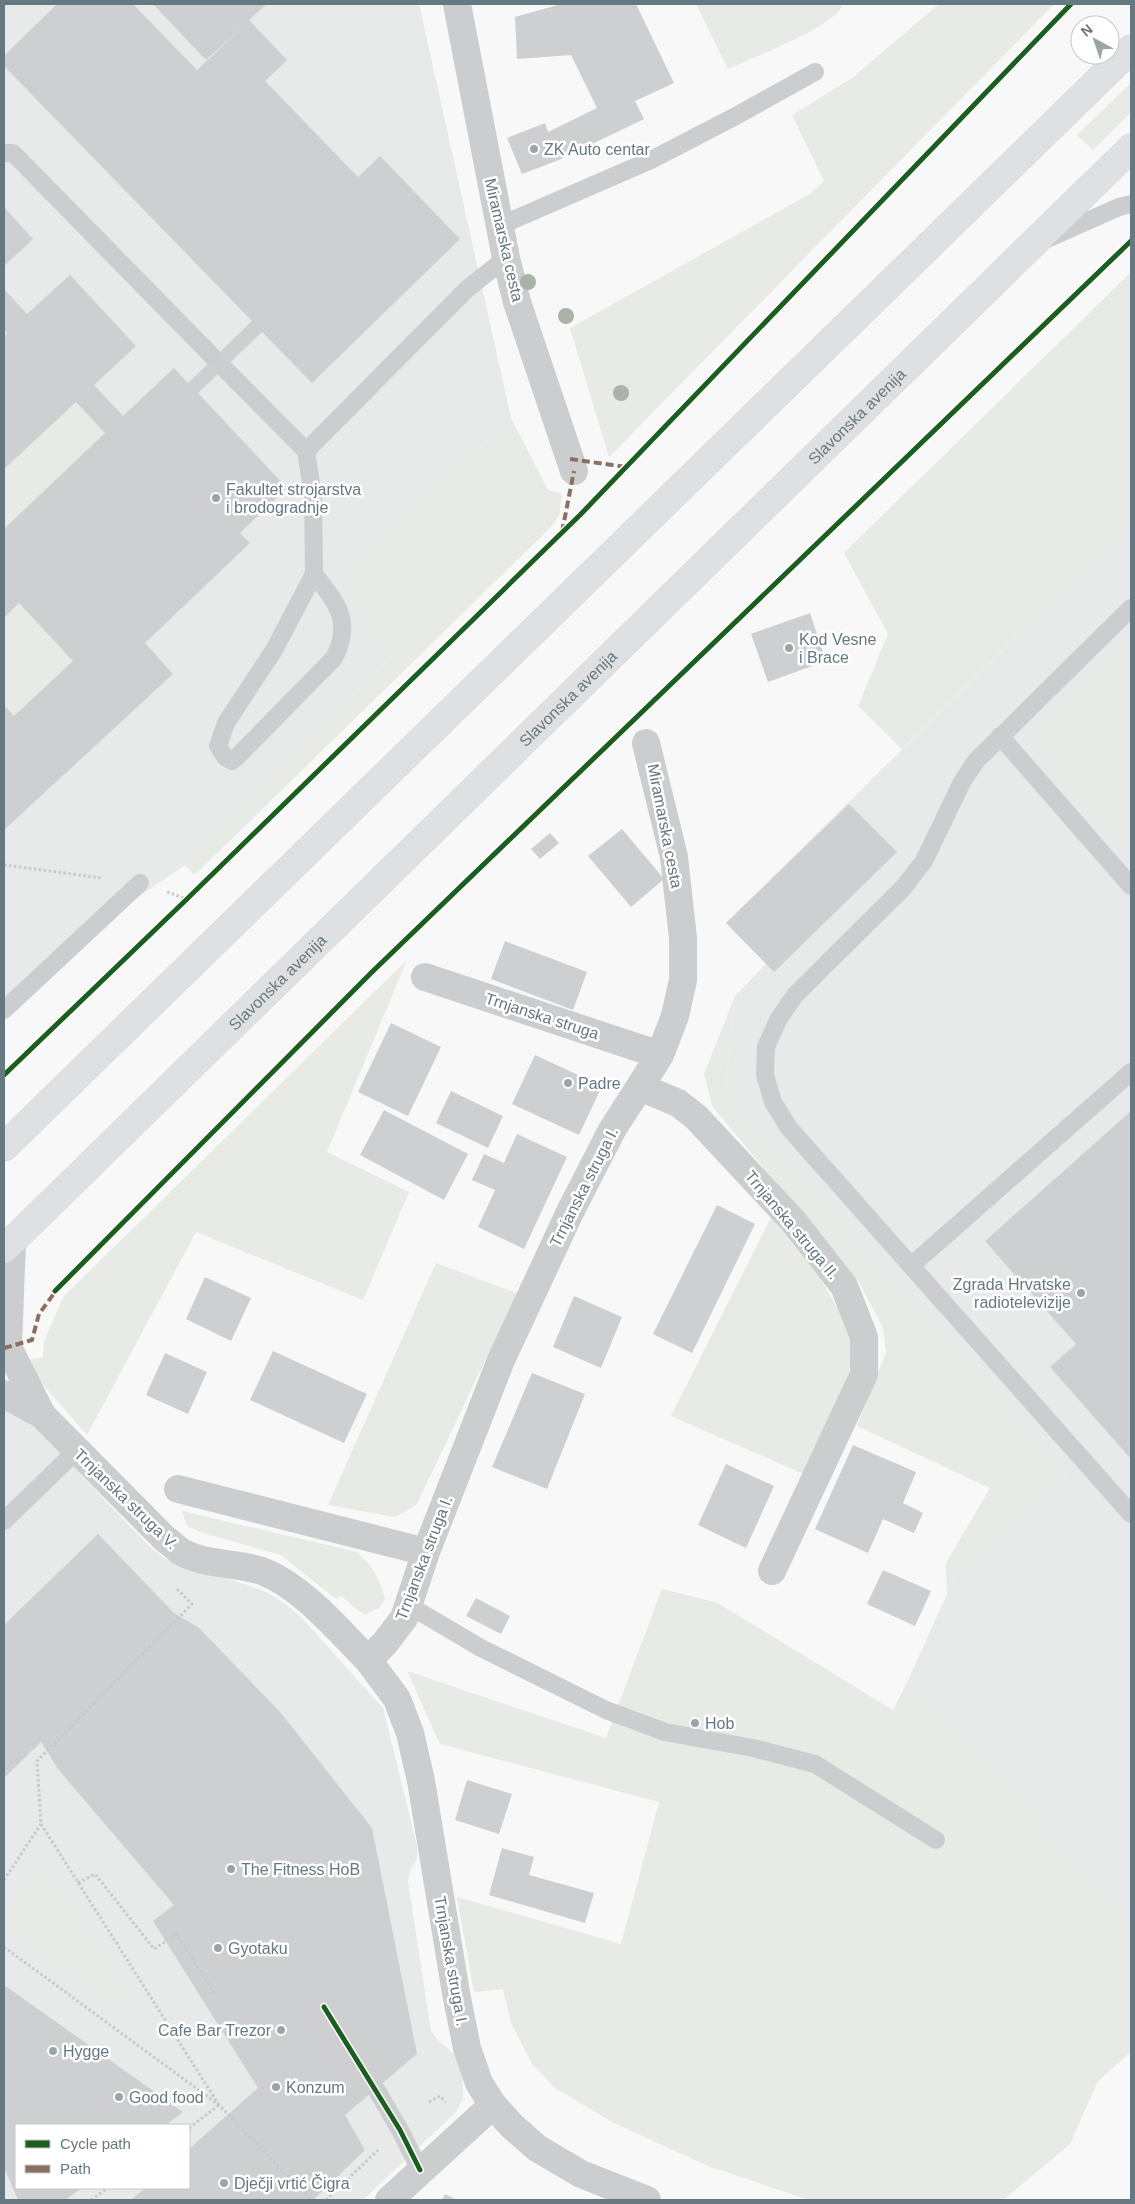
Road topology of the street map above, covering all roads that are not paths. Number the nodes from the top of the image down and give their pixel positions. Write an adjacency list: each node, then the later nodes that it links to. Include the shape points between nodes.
1 (457, 4): 9 (street, Miramarska cesta)
2 (1131, 31): 5 (main road)
3 (1131, 49): 5 (main road)
4 (815, 72): 9 (lane, via 651,160)
5 (1096, 83): 25 (main road)
6 (1131, 148): 10 (main road, Slavonska avenija)
7 (4, 152): 12 (lane, via 13,153)
8 (1131, 204): 10 (lane)
9 (499, 226): 11 (street, Miramarska cesta)
10 (1031, 246): 26 (main road, Slavonska avenija)
11 (506, 258): 12 (lane, via 480,277); 13 (street, Miramarska cesta, via 517,302)
12 (306, 451): 14 (lane, via 313,496)
13 (574, 471)
14 (314, 574): 14 (lane, via 274,650 226,723 218,746 225,758 232,760 239,755 334,658 341,645 343,626 338,604)
15 (1131, 608): 16 (lane)
16 (1000, 736): 19 (lane); 27 (lane, via 976,761 962,782 924,861 903,888 795,995 778,1020 766,1047 765,1075 773,1102 789,1128)
17 (646, 743): 22 (street, Miramarska cesta, via 674,857 683,938 683,980 675,1016)
18 (140, 882): 21 (lane)
19 (1131, 886)
20 (425, 977): 22 (street, Trnjanska struga)
21 (4, 1010)
22 (660, 1055): 24 (street, Trnjanska struga I.)
23 (1131, 1072): 27 (lane)
24 (640, 1087): 34 (street, Trnjanska struga I., via 612,1130 570,1212 501,1360); 35 (street, Trnjanska struga II., via 678,1103 696,1117 793,1221 844,1286 864,1337 864,1374)
25 (4, 1147)
26 (8, 1245): 29 (street, via 8,1347)
27 (912, 1264): 32 (lane)
28 (4, 1394): 29 (street)
29 (42, 1415): 30 (street, Trnjanska struga V.)
30 (76, 1450): 33 (lane); 37 (street, Trnjanska struga V., via 181,1551 199,1559 263,1572 282,1582 310,1602)
31 (178, 1489): 34 (street)
32 (1131, 1514)
33 (4, 1521)
34 (426, 1552): 36 (street, Trnjanska struga I.)
35 (772, 1571)
36 (408, 1605): 37 (street, Trnjanska struga I., via 404,1618); 38 (lane, via 481,1648 606,1710 665,1732 753,1748 815,1764)
37 (368, 1660): 40 (street, Trnjanska struga I., via 397,1699 410,1733 467,2048 479,2083)
38 (936, 1840)
39 (376, 2089): 41 (lane)
40 (493, 2105): 41 (street); 43 (street, Trnjanska struga I., via 512,2126 551,2157 581,2174)
41 (420, 2170): 42 (street)
42 (388, 2200)
43 (647, 2200)

